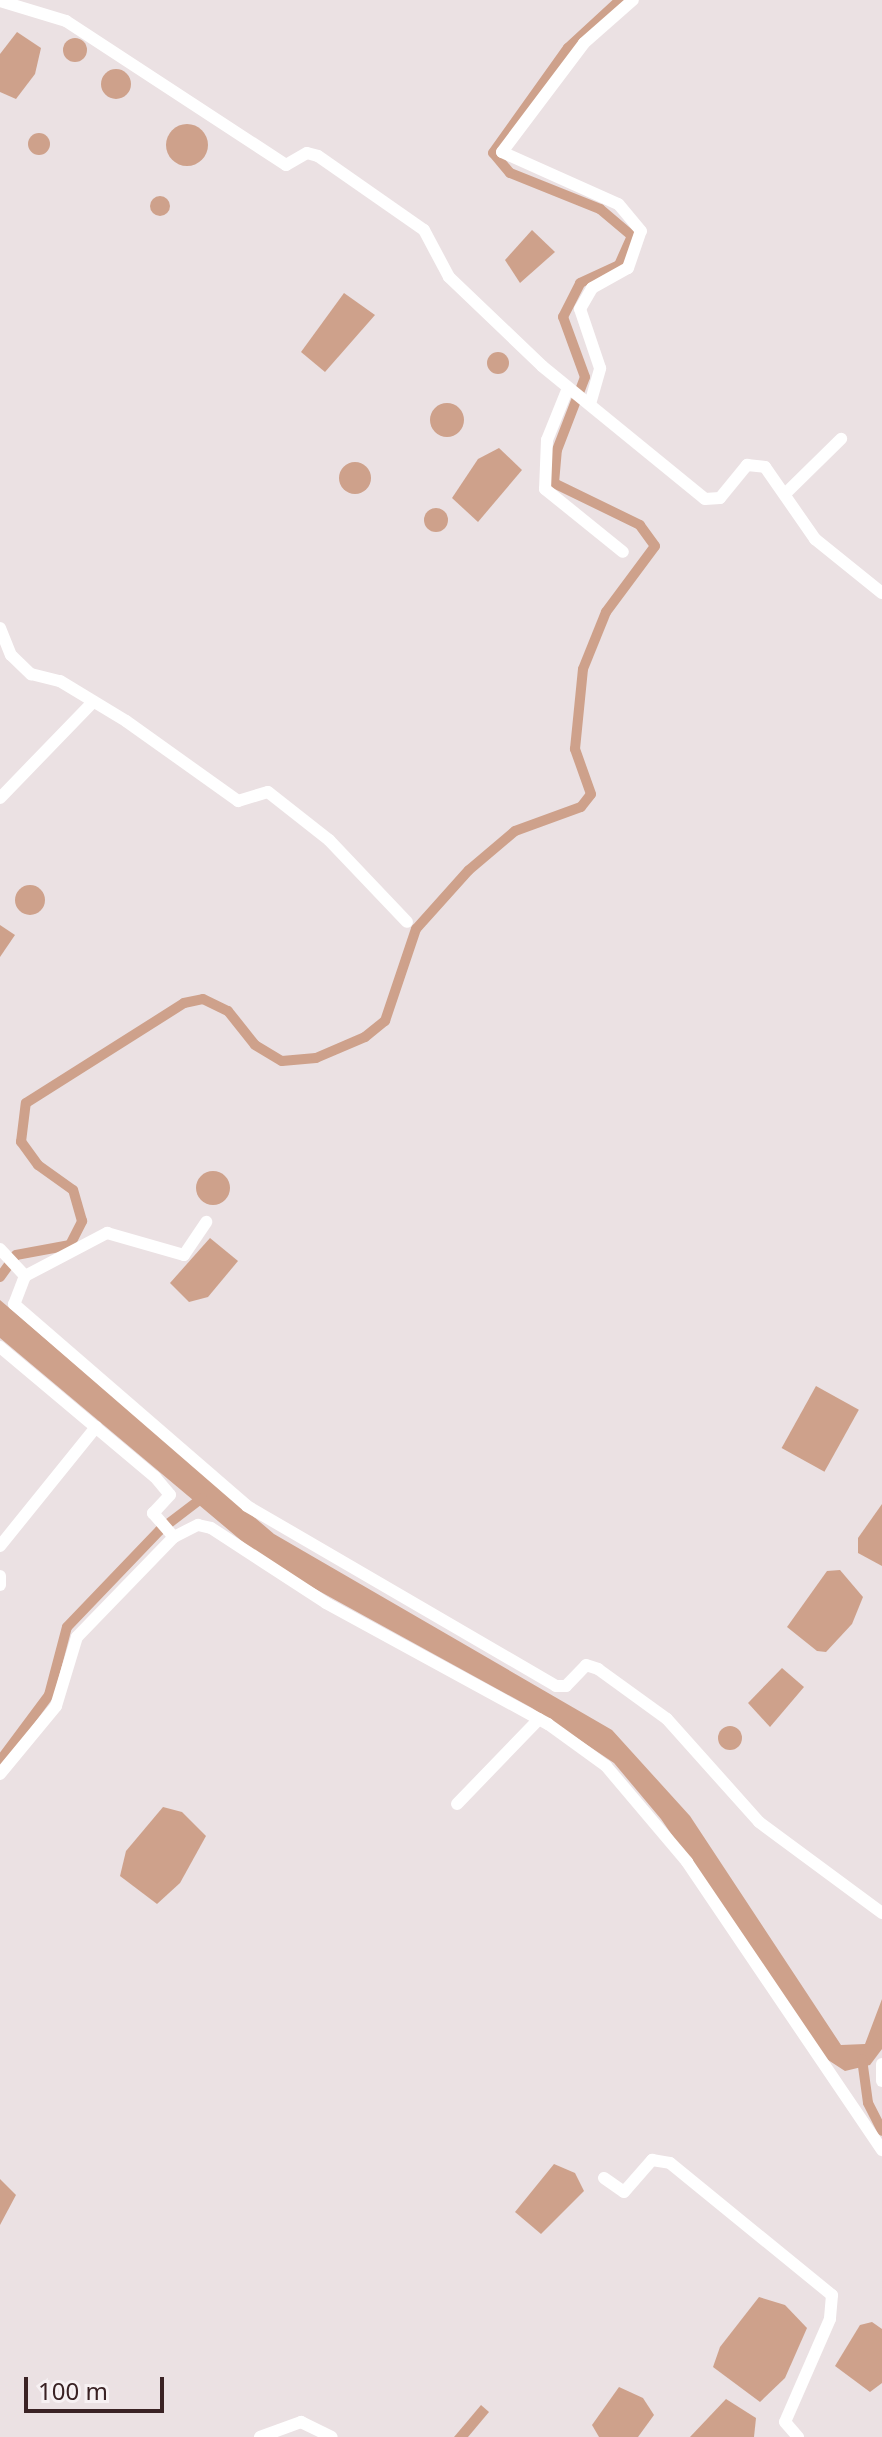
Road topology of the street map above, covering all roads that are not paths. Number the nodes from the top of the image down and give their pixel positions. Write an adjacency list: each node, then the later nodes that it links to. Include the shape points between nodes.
1 (633, 0): 4 (street, via 584,43 502,152 618,204 641,231 628,268 592,288 580,309 600,368)
2 (0, 1): 3 (street, via 66,21 286,165 313,153 381,198 424,230 443,271)
3 (570, 389): 4 (street); 7 (street, via 547,440 545,489)
4 (588, 402): 6 (street, via 705,499 720,498 739,470 756,463)
5 (841, 439): 6 (street)
6 (787, 492): 8 (street, via 815,539)
7 (623, 552)
8 (881, 589)
9 (0, 628): 10 (street, via 11,655 31,674 60,681)
10 (91, 704): 11 (street); 12 (street, via 152,737 238,801 268,792 329,840)
11 (0, 798)
12 (407, 922)
13 (206, 1222): 15 (street, via 184,1255 107,1233)
14 (1, 1251): 15 (street)
15 (23, 1274): 25 (street, via 14,1304 256,1512 556,1686 566,1686 586,1665 598,1669 667,1719 759,1822)
16 (0, 1347): 17 (street)
17 (96, 1427): 18 (street, via 166,1489 169,1500 156,1516); 19 (street)
18 (173, 1535): 22 (street, via 198,1525 211,1528 326,1603); 23 (street, via 77,1637 56,1706)
19 (0, 1546)
20 (0, 1576): 21 (street)
21 (0, 1585)
22 (539, 1719): 24 (street); 28 (street, via 606,1766 670,1840)
23 (0, 1774)
24 (457, 1804)
25 (882, 1913)
26 (882, 2064): 27 (street)
27 (882, 2081)
28 (882, 2150)
29 (604, 2178): 32 (street, via 624,2192 652,2160 670,2163 832,2295 830,2319 785,2422)
30 (260, 2437): 31 (street, via 301,2422)
31 (332, 2437)
32 (798, 2437)

